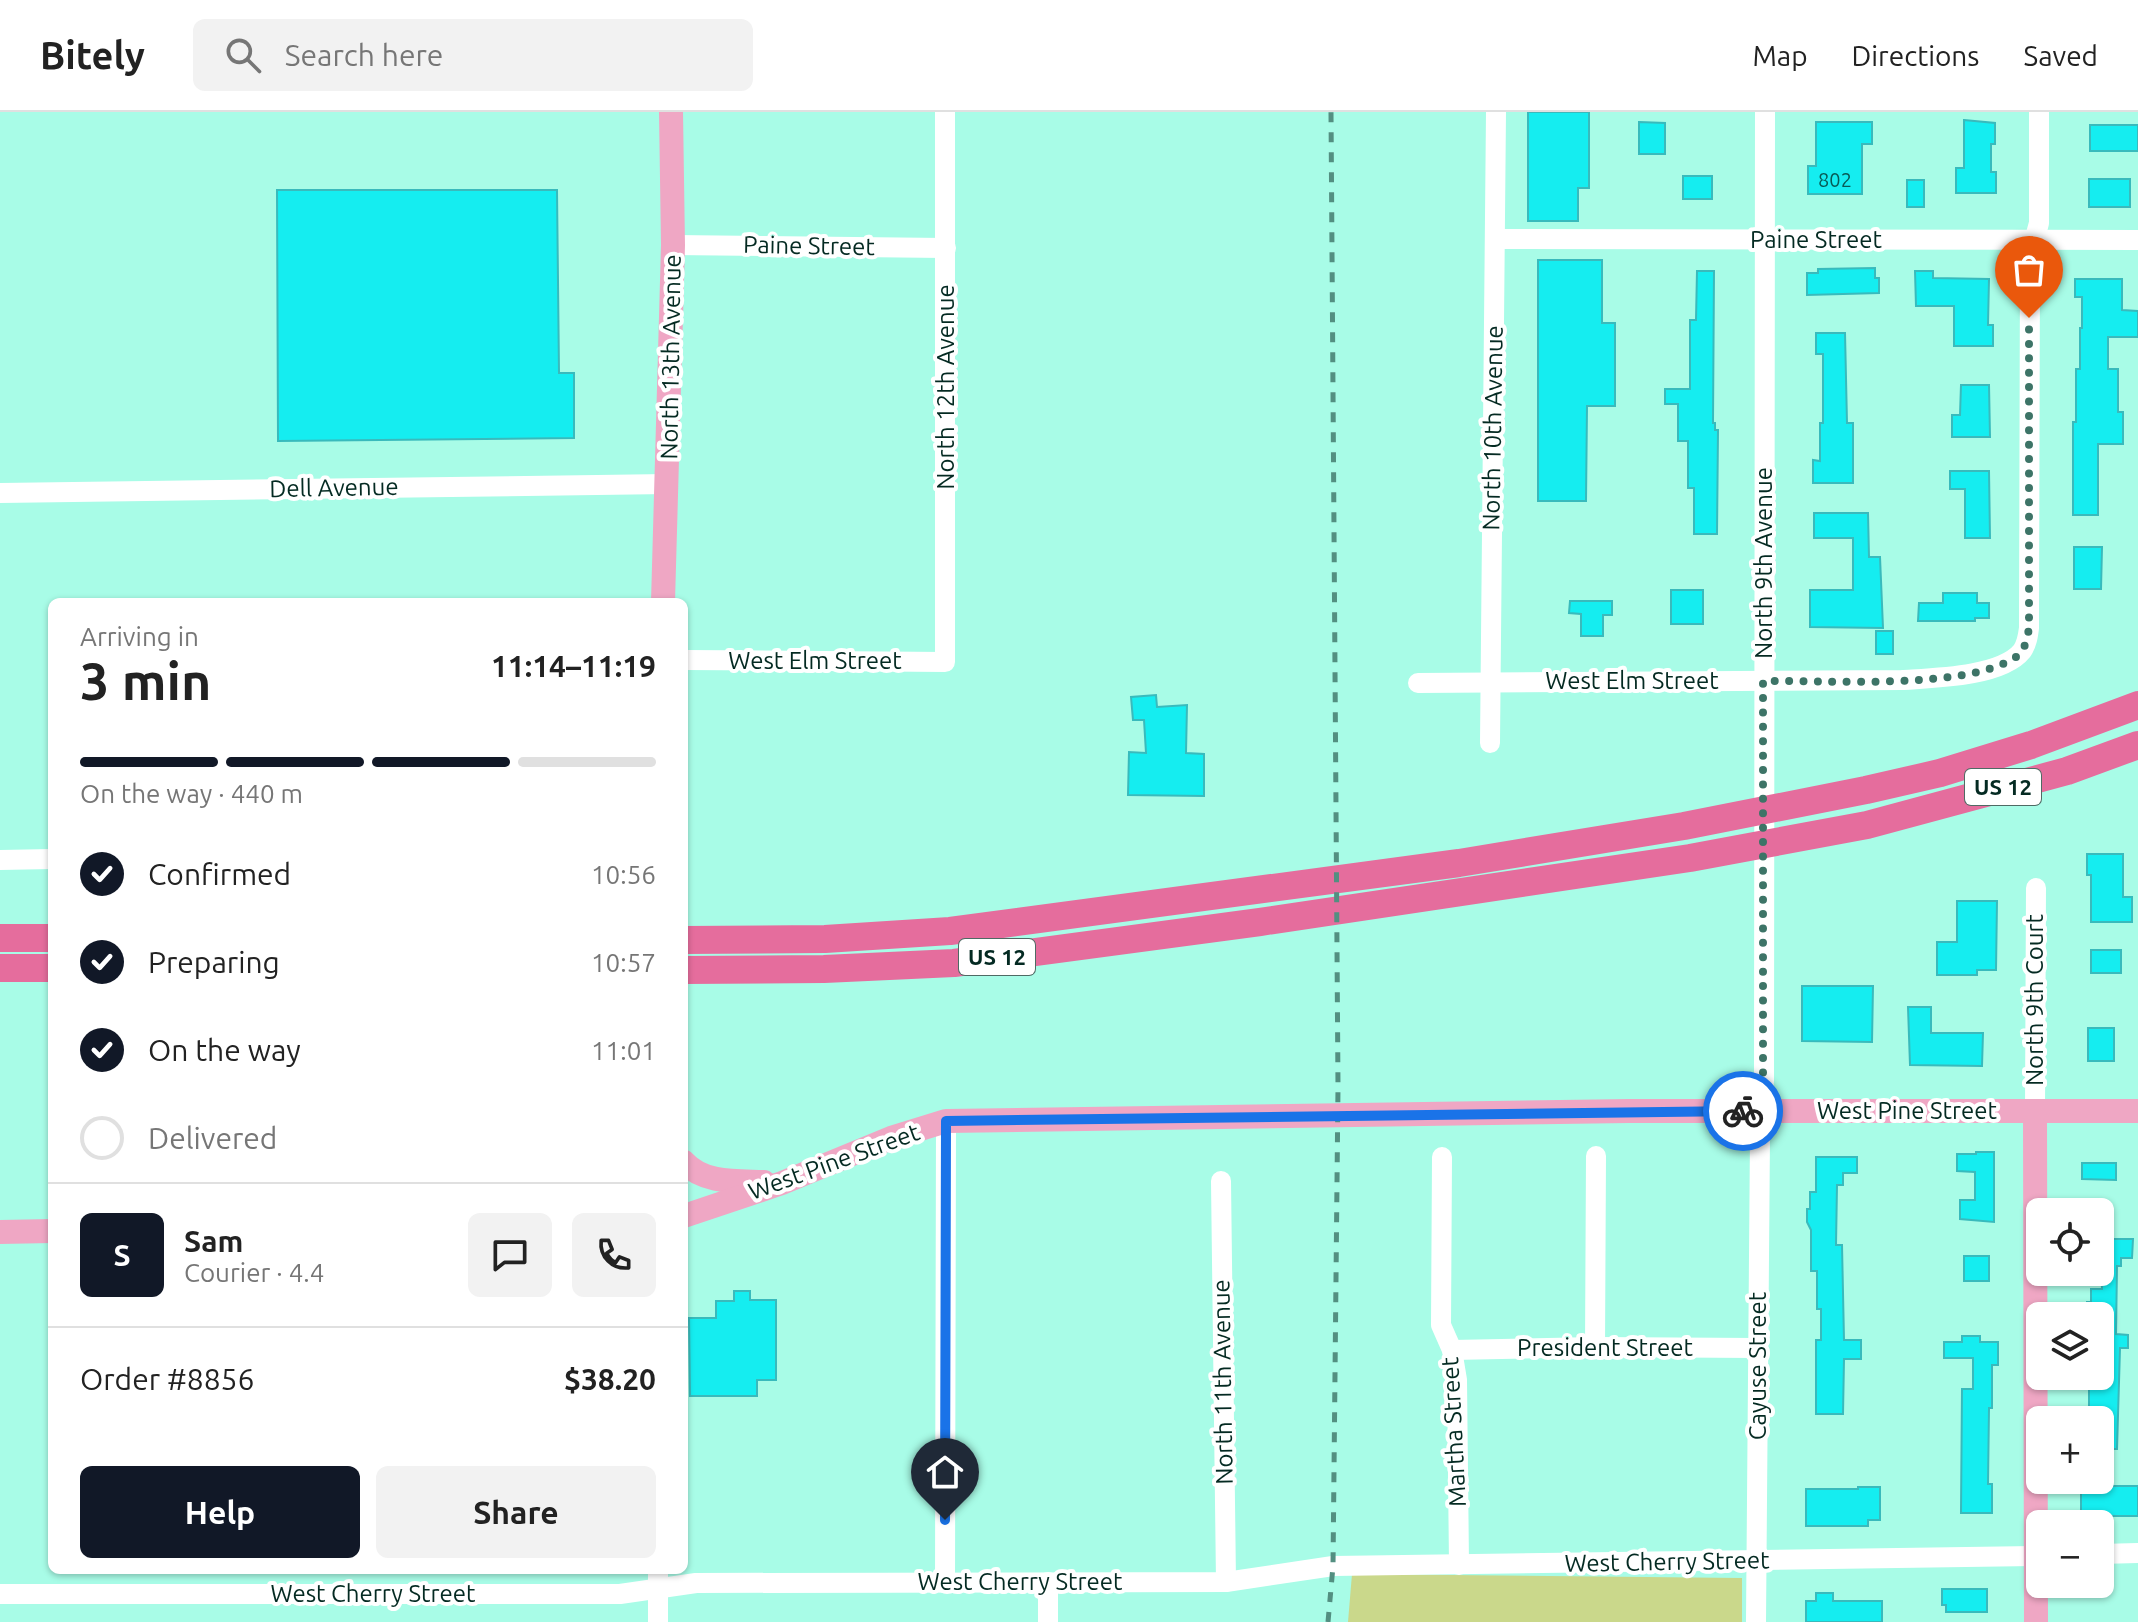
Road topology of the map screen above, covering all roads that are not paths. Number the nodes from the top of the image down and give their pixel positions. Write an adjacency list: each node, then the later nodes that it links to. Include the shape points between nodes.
1 (671, 112): 10 (main road, North 13th Avenue)
2 (945, 112): 11 (street, North 12th Avenue)
3 (1496, 112): 6 (street, North 10th Avenue)
4 (1765, 112): 7 (street, North 9th Avenue)
5 (2039, 112): 8 (street, via 2039,223)
6 (1495, 239): 7 (street, Paine Street); 18 (street, North 10th Avenue)
7 (1765, 240): 8 (street, Paine Street); 17 (street, North 9th Avenue)
8 (2034, 240): 9 (street, Paine Street); 17 (street, West Elm Street, via 2027,643 2003,663 1942,678)
9 (2138, 240)
10 (673, 245): 11 (street, Paine Street); 12 (main road, North 13th Avenue)
11 (946, 248): 16 (street, North 12th Avenue)
12 (668, 484): 13 (street, Dell Avenue); 14 (main road, North 13th Avenue)
13 (0, 493)
14 (663, 598)
15 (688, 660): 16 (street, West Elm Street)
16 (945, 662)
17 (1763, 681): 18 (street, West Elm Street); 36 (street, North 9th Avenue)
18 (1490, 682): 19 (street, West Elm Street); 22 (street, North 10th Avenue)
19 (1418, 683)
20 (2138, 686): 25 (highway, via 2014,730)
21 (2138, 705): 25 (highway, US 12)
22 (1490, 743)
23 (2138, 745): 26 (highway, US 12, via 2067,771)
24 (2138, 766): 26 (highway, via 2081,782)
25 (1940, 773): 32 (highway, US 12, via 1684,826 1245,893 950,931)
26 (1953, 800): 35 (highway, US 12, via 1867,825 1690,858 1260,922 954,963)
27 (48, 859): 28 (street)
28 (0, 860)
29 (2036, 888): 37 (street, North 9th Court)
30 (0, 938): 31 (highway)
31 (48, 938)
32 (688, 940)
33 (0, 968): 34 (highway)
34 (48, 968)
35 (688, 970)
36 (1762, 1111): 37 (main road, West Pine Street); 39 (main road, West Pine Street); 49 (street, Cayuse Street)
37 (2035, 1111): 38 (main road, West Pine Street); 51 (main road)
38 (2138, 1111)
39 (946, 1121): 44 (main road, West Pine Street); 58 (street)
40 (1596, 1156): 48 (street)
41 (1442, 1157): 50 (street, Martha Street, via 1441,1325)
42 (688, 1165): 44 (main road, via 707,1177)
43 (1221, 1181): 60 (street, North 11th Avenue)
44 (782, 1183): 45 (main road, West Pine Street)
45 (688, 1215)
46 (48, 1231): 47 (main road)
47 (0, 1232)
48 (1595, 1347): 49 (street, President Street); 50 (street, President Street)
49 (1758, 1348): 55 (street, Cayuse Street)
50 (1452, 1350): 56 (street, Martha Street, via 1457,1380)
51 (2038, 1510)
52 (2138, 1553): 53 (street)
53 (2114, 1554)
54 (2026, 1556): 55 (street, West Cherry Street)
55 (1756, 1561): 56 (street, West Cherry Street); 65 (street, Cayuse Street)
56 (1459, 1565): 60 (street, West Cherry Street, via 1314,1568)
57 (658, 1579): 58 (street, West Cherry Street); 61 (street, West Cherry Street, via 620,1594); 63 (street)
58 (945, 1582): 59 (street, West Cherry Street)
59 (1048, 1582): 60 (street, West Cherry Street); 64 (street)
60 (1226, 1582)
61 (0, 1594)
62 (2037, 1598): 66 (main road)
63 (658, 1622)
64 (1048, 1622)
65 (1756, 1622)
66 (2036, 1622)

